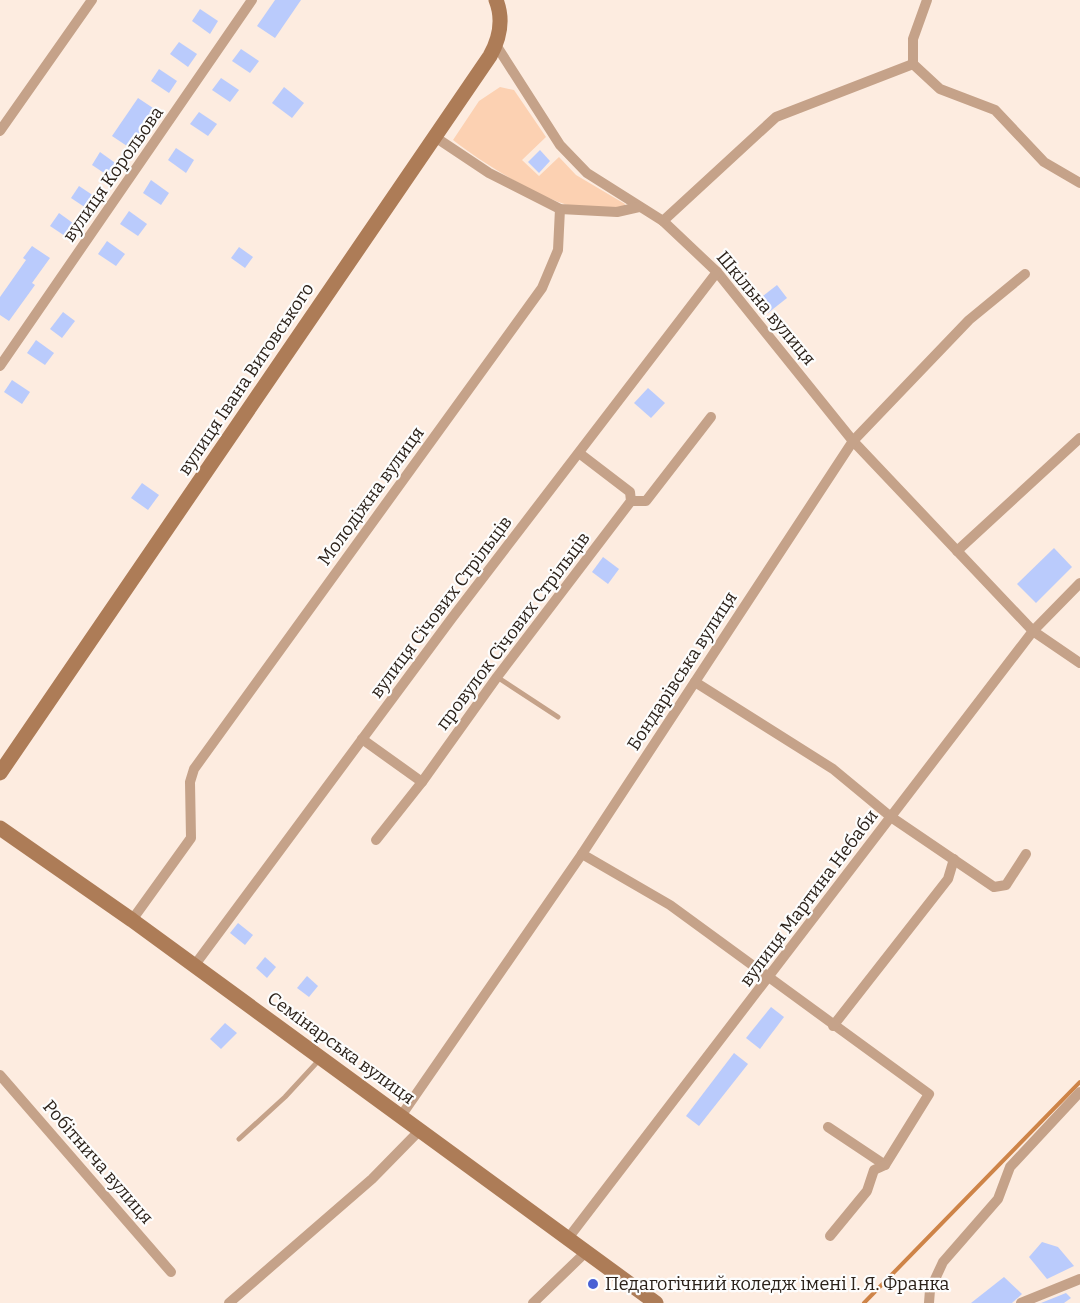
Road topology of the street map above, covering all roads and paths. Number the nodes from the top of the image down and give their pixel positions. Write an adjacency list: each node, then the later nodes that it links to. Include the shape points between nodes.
1 (92, 0): 7 (street)
2 (252, 0): 15 (street, вулиця Корольова)
3 (496, 0): 5 (street, вулиця Івана Виговського, via 501,19)
4 (927, 0): 6 (street, via 913,39)
5 (496, 45): 8 (street, вулиця Івана Виговського); 10 (street, Шкільна вулиця, via 560,145 587,173)
6 (913, 64): 9 (street, via 940,89 995,110 1044,162); 12 (street, via 776,117)
7 (0, 131)
8 (435, 137): 11 (street, via 489,173); 29 (street, вулиця Івана Виговського)
9 (1080, 183)
10 (639, 207): 11 (street, via 616,212); 12 (street, Шкільна вулиця)
11 (560, 209): 37 (street, Молодіжна вулиця, via 558,250 542,288 194,769 190,782 191,838)
12 (663, 221): 13 (street, Шкільна вулиця)
13 (717, 272): 18 (street, Шкільна вулиця); 19 (street, вулиця Січових Стрільців)
14 (1025, 274): 18 (street, Бондарівська вулиця, via 969,320)
15 (0, 366)
16 (711, 417): 20 (street, провулок Січових Стрільців, via 646,501)
17 (1080, 438): 21 (street)
18 (853, 441): 21 (street, Шкільна вулиця); 26 (street, Бондарівська вулиця)
19 (579, 453): 20 (street, via 630,492); 28 (street, вулиця Січових Стрільців)
20 (631, 501): 25 (street, провулок Січових Стрільців)
21 (957, 551): 23 (street, Шкільна вулиця)
22 (1080, 583): 23 (street, вулиця Мартина Небаби)
23 (1033, 631): 24 (street, Шкільна вулиця); 31 (street, вулиця Мартина Небаби)
24 (1080, 663)
25 (497, 677): 27 (lane); 30 (street, провулок Січових Стрільців)
26 (695, 682): 31 (street, via 833,770); 34 (street, Бондарівська вулиця)
27 (558, 717)
28 (362, 739): 30 (street); 38 (street, вулиця Січових Стрільців)
29 (0, 773)
30 (422, 782): 33 (street, провулок Січових Стрільців)
31 (891, 818): 36 (street); 39 (street, вулиця Мартина Небаби)
32 (0, 828): 37 (street, Семінарська вулиця)
33 (376, 840)
34 (582, 854): 39 (street, via 670,905); 44 (street, Бондарівська вулиця)
35 (1026, 854): 36 (street, via 1006,885 994,887)
36 (954, 858): 40 (street, via 948,879)
37 (132, 920): 38 (street, Семінарська вулиця)
38 (194, 966): 41 (street, Семінарська вулиця)
39 (768, 979): 40 (street); 50 (street, вулиця Мартина Небаби)
40 (833, 1026): 48 (street, via 929,1094)
41 (321, 1058): 44 (street, Семінарська вулиця); 47 (lane)
42 (0, 1075): 52 (street, Робітнича вулиця)
43 (1080, 1092): 57 (street, via 1010,1167 998,1199 943,1262 930,1290)
44 (401, 1116): 46 (street, Семінарська вулиця)
45 (828, 1127): 48 (street)
46 (420, 1130): 50 (street, Семінарська вулиця); 54 (street, via 372,1179)
47 (239, 1139)
48 (885, 1165): 49 (street, via 874,1170 867,1191)
49 (830, 1236)
50 (569, 1237): 51 (street, Семінарська вулиця)
51 (587, 1251): 55 (street); 56 (street, Семінарська вулиця)
52 (171, 1272)
53 (1080, 1279): 58 (street)
54 (229, 1303)
55 (533, 1303)
56 (656, 1303)
57 (929, 1303)
58 (1021, 1303)

